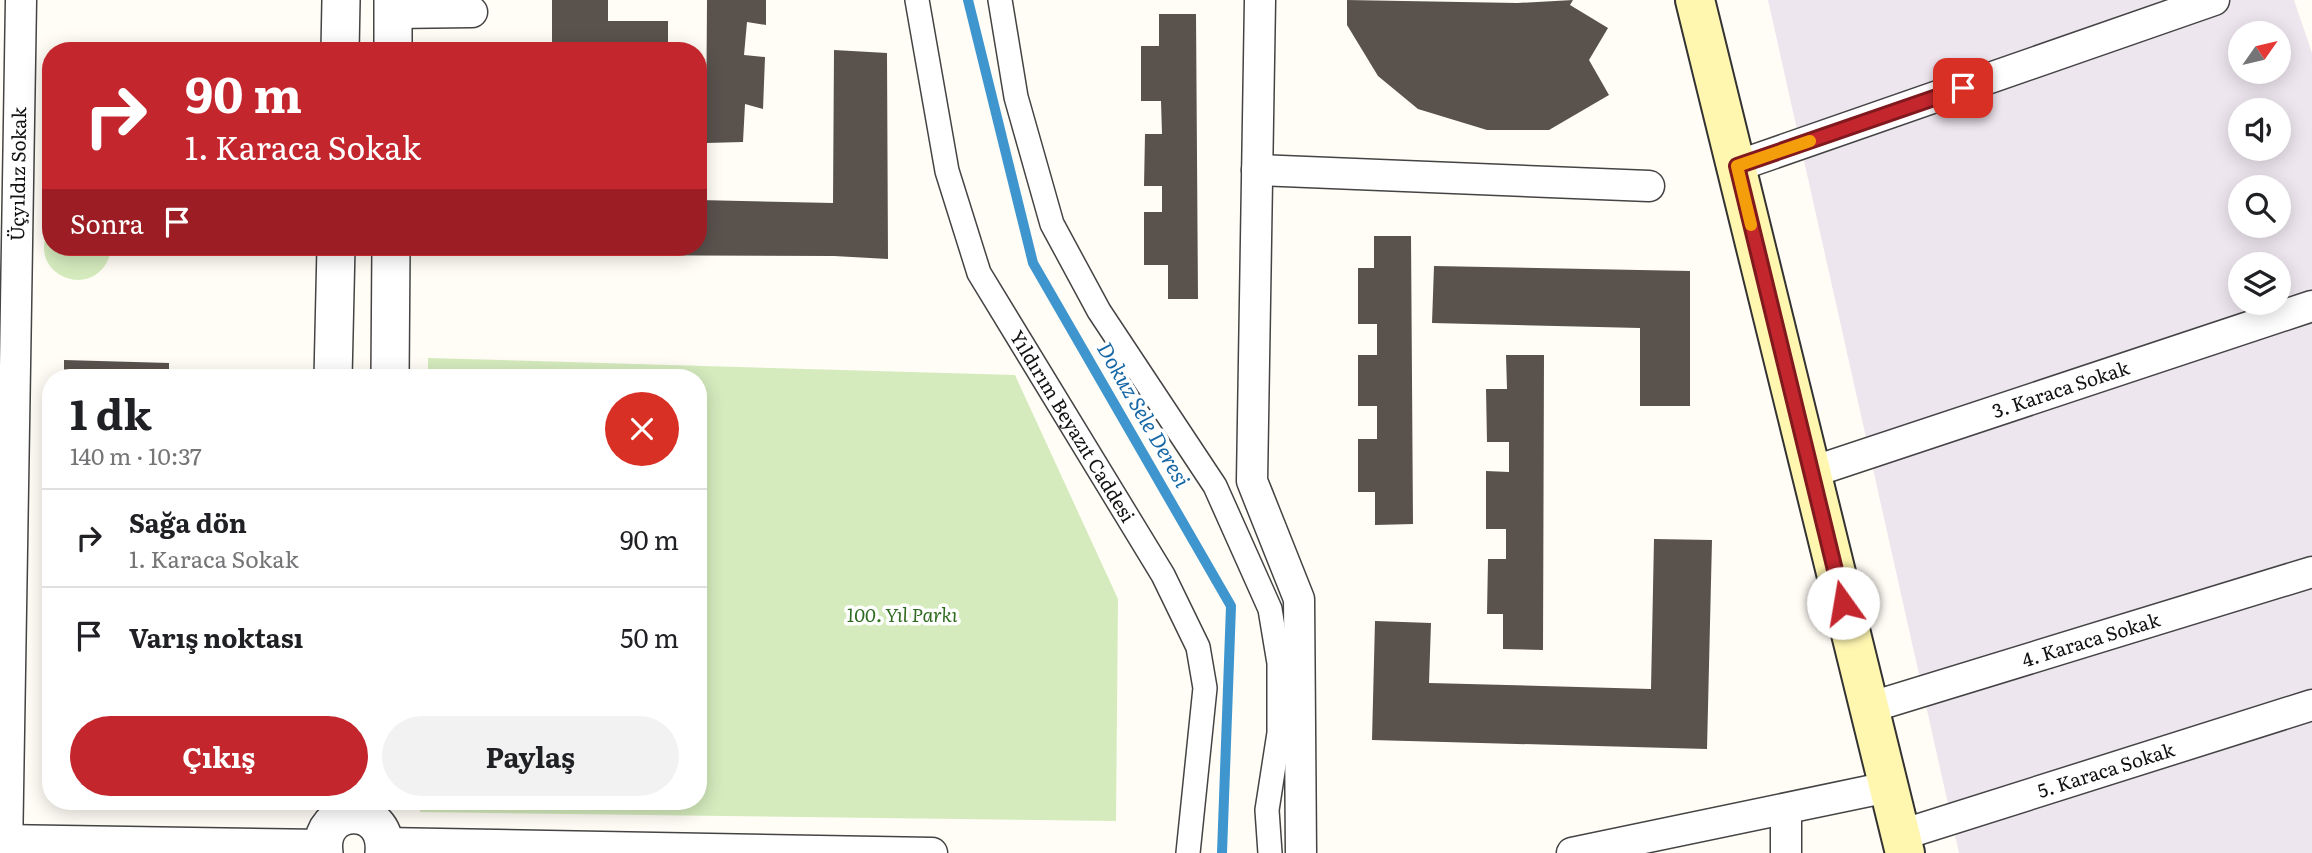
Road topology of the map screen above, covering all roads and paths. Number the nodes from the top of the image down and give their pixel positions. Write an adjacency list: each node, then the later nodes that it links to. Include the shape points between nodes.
1 (22, 0): 29 (street, Üçyıldız Sokak)
2 (341, 0): 10 (street)
3 (917, 0): 33 (street, Yıldırım Beyazıt Caddesi, via 947,171 979,273 1163,575 1198,647 1205,688)
4 (1000, 0): 34 (street, via 1016,97 1052,224 1099,311 1215,486 1270,609 1279,663 1279,733 1267,810)
5 (1261, 0): 13 (street)
6 (1695, 0): 12 (main road)
7 (2214, 0): 12 (street)
8 (393, 6): 9 (street); 11 (street)
9 (472, 12)
10 (340, 42)
11 (393, 42)
12 (1737, 166): 20 (main road)
13 (1257, 170): 14 (street); 35 (street, via 1252,481 1299,599)
14 (1649, 186)
15 (336, 256): 18 (street)
16 (391, 256): 19 (street)
17 (2312, 306): 20 (street, 3. Karaca Sokak)
18 (333, 369)
19 (390, 369)
20 (1812, 472): 23 (main road)
21 (2312, 572): 23 (street, 4. Karaca Sokak)
22 (2312, 705): 28 (street, 5. Karaca Sokak)
23 (1868, 708): 24 (main road)
24 (1888, 787): 25 (street); 28 (main road)
25 (1786, 809): 36 (street); 37 (street)
26 (324, 810): 30 (street)
27 (386, 810): 31 (street)
28 (1903, 844)
29 (5, 845): 30 (street)
30 (323, 850): 31 (street, via 325,835 337,818 358,814 377,824)
31 (385, 850): 32 (street)
32 (932, 853)
33 (1188, 853)
34 (1270, 853)
35 (1301, 853)
36 (1572, 853)
37 (1786, 853)

